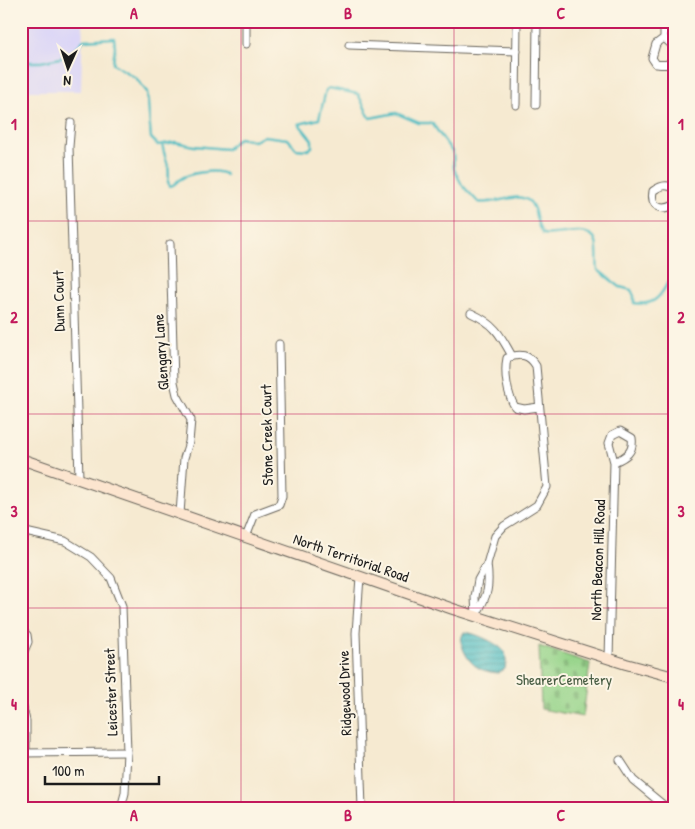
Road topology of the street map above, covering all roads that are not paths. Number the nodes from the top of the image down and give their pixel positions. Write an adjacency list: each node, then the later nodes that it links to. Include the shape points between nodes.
1 (246, 21): 6 (street)
2 (517, 21): 9 (street)
3 (537, 21): 12 (street)
4 (664, 21): 5 (street)
5 (664, 38): 8 (street); 10 (street, via 656,44 652,58 656,64 665,66)
6 (246, 44)
7 (349, 45): 9 (street)
8 (674, 47)
9 (517, 51): 11 (street)
10 (674, 58)
11 (516, 105)
12 (536, 105)
13 (71, 123): 23 (street, Dunn Court)
14 (674, 189): 15 (street, via 666,185 660,187 652,198 659,208 667,209)
15 (674, 205)
16 (170, 244): 24 (street, Glengary Lane, via 174,382 177,395 191,420 184,458)
17 (471, 313): 19 (street, via 498,330)
18 (279, 344): 26 (street, Stone Creek Court, via 282,496 278,505 255,514)
19 (512, 356): 20 (street, via 523,354 536,366); 20 (street, via 507,358 506,364 510,399 515,407)
20 (539, 407): 27 (street, via 547,487 537,505 498,532)
21 (21, 458): 23 (main road, North Territorial Road)
22 (614, 462): 32 (street, North Beacon Hill Road)
23 (78, 478): 24 (main road, North Territorial Road)
24 (180, 514): 26 (main road, North Territorial Road)
25 (21, 531): 35 (street, Leicester Street, via 65,541 91,557 111,578 122,606)
26 (246, 537): 28 (main road, North Territorial Road)
27 (487, 564): 29 (street, via 478,580); 29 (street, via 489,584)
28 (360, 577): 29 (main road, North Territorial Road); 40 (street, Ridgewood Drive, via 356,633)
29 (476, 616): 32 (main road, North Territorial Road)
30 (21, 630): 31 (street, via 27,634 28,642)
31 (21, 658)
32 (609, 659): 33 (main road, North Territorial Road)
33 (674, 677)
34 (21, 699): 36 (street, via 26,721)
35 (127, 752): 36 (street); 39 (street, Leicester Street)
36 (24, 753)
37 (620, 760): 41 (street, via 633,780)
38 (674, 804): 41 (street)
39 (121, 808)
40 (362, 808)
41 (668, 808)

